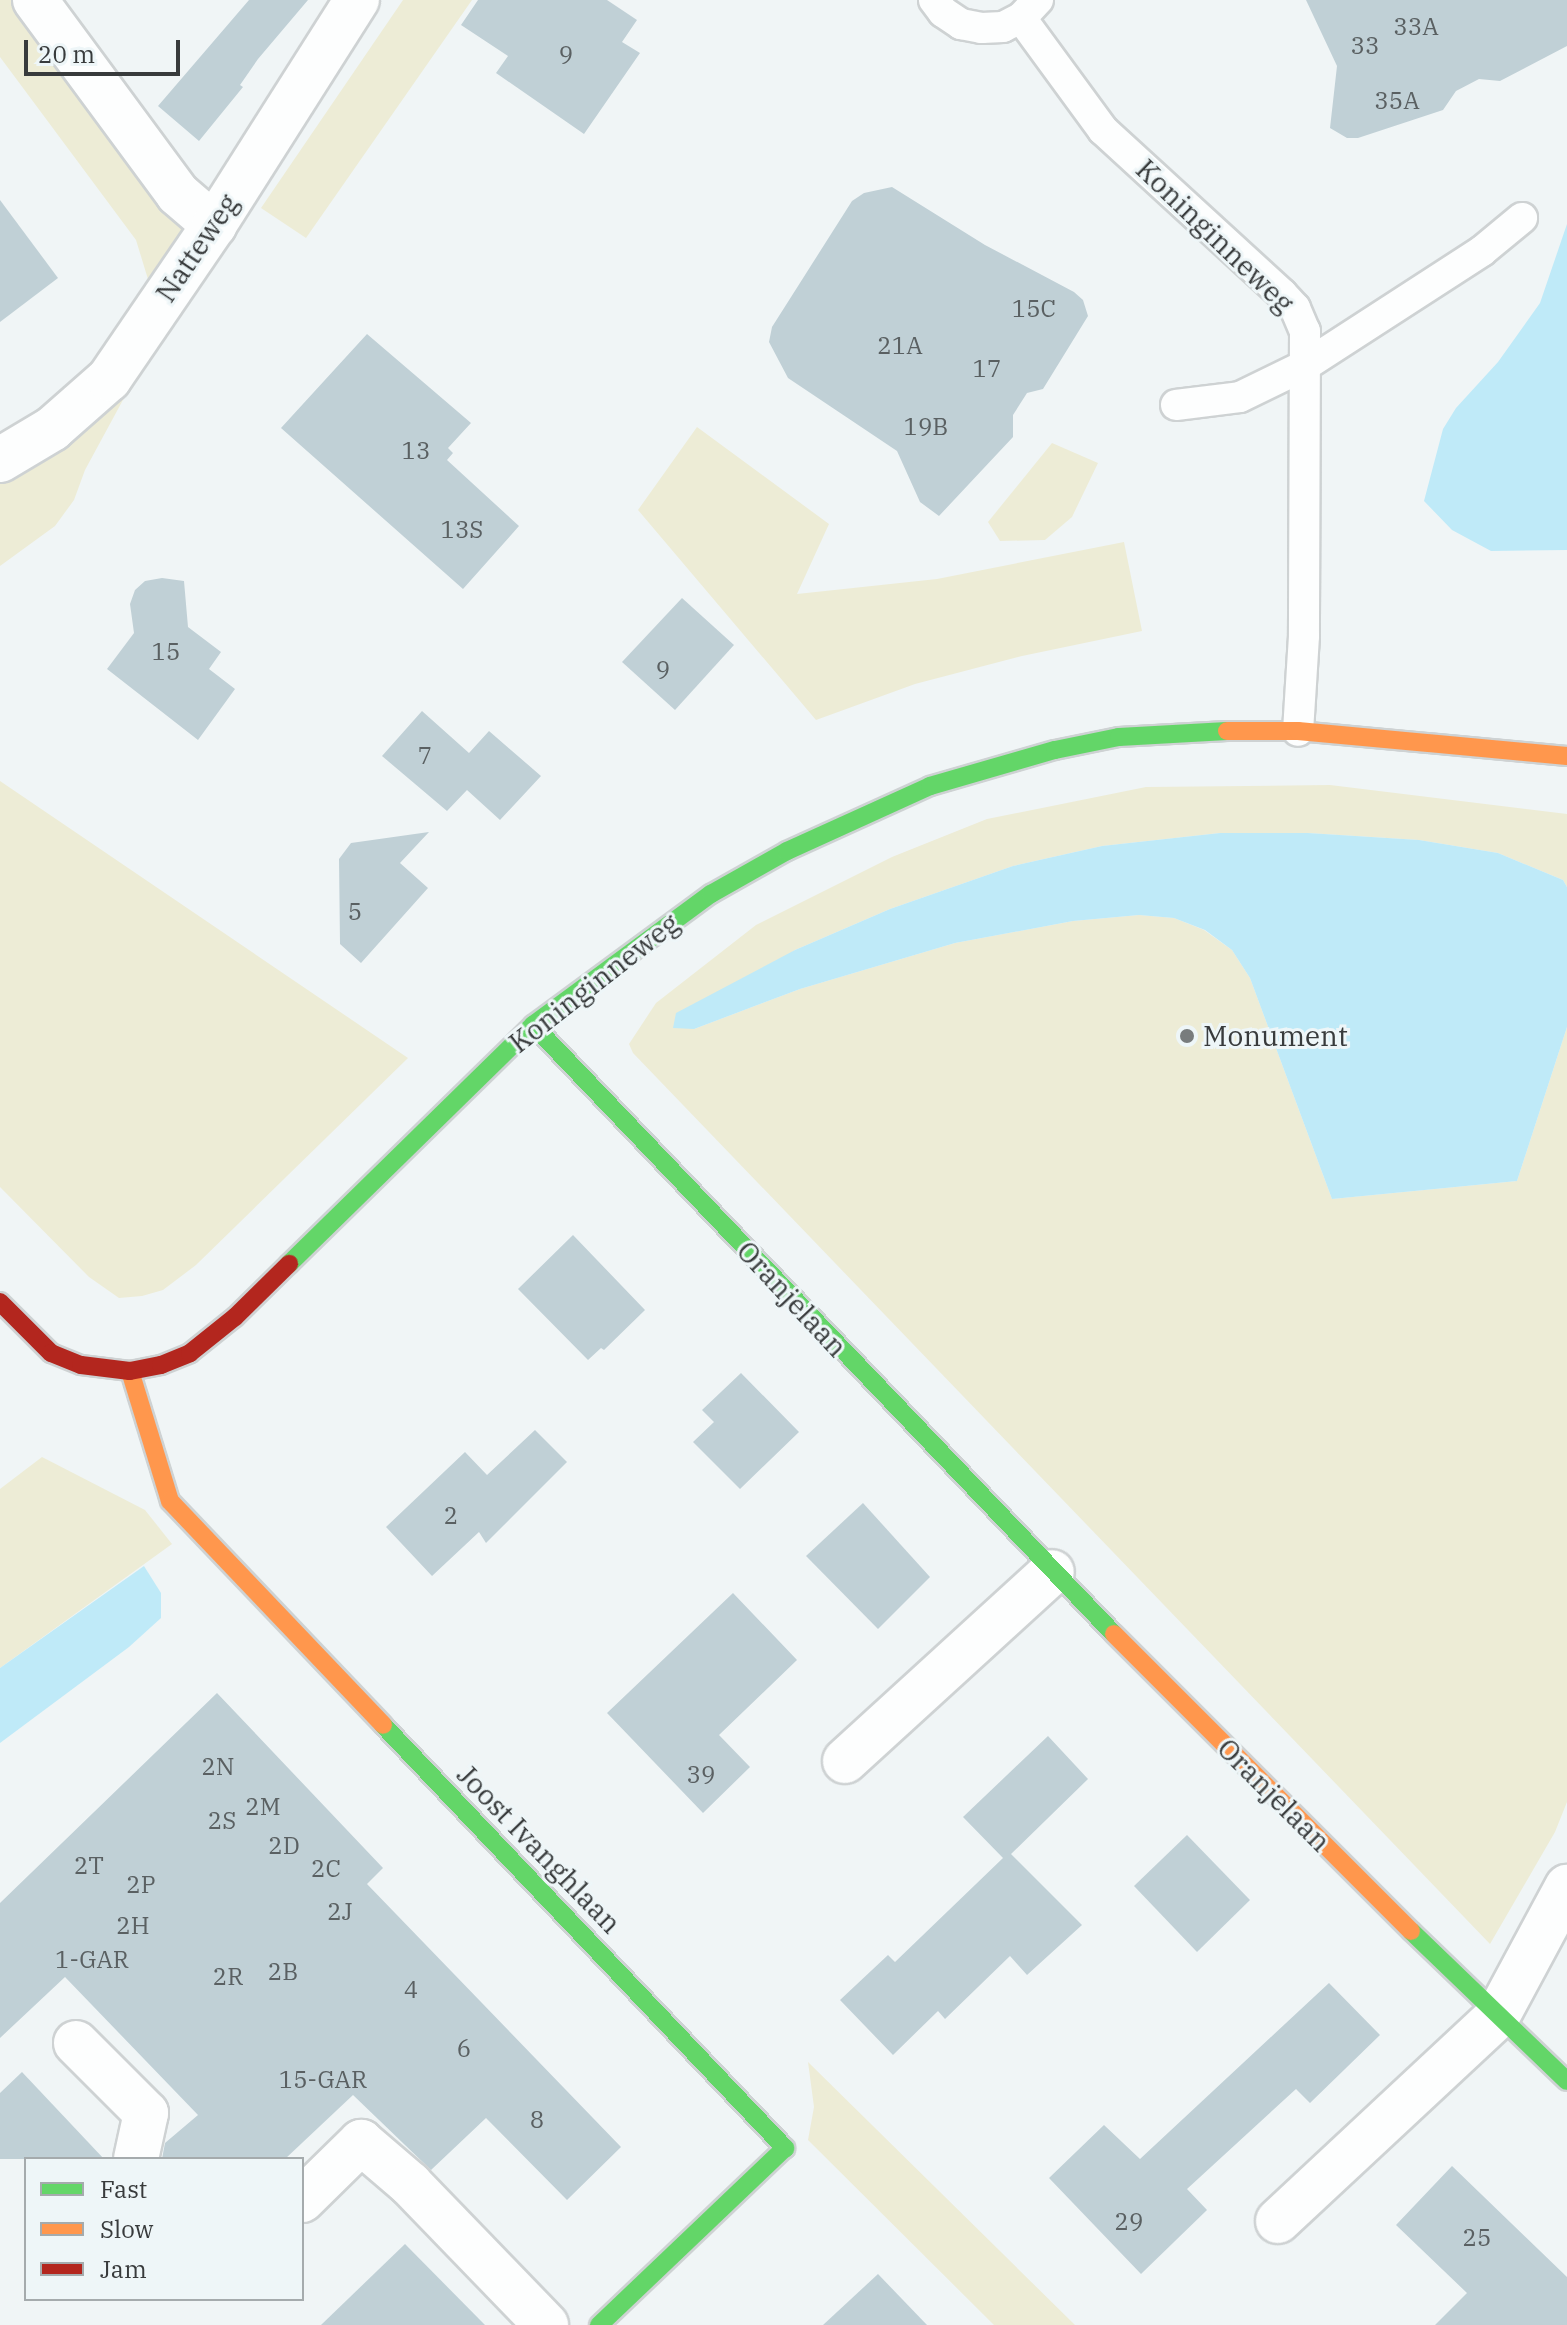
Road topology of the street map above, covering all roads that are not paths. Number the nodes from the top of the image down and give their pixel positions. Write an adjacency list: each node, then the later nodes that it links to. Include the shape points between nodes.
1 (35, 0): 6 (street, via 178,194)
2 (357, 0): 6 (street, Natteweg)
3 (934, 0): 4 (lane, Koninginneweg, via 961,24 982,28 1003,27)
4 (1030, 9): 7 (lane, Koninginneweg, via 1103,130 1295,308 1305,331)
5 (1522, 218): 7 (lane, via 1482,251)
6 (214, 225): 9 (street, Natteweg, via 109,379 52,429)
7 (1306, 365): 8 (lane, via 1240,397); 10 (lane, Koninginneweg)
8 (1176, 405)
9 (0, 460)
10 (1298, 731): 11 (street, Koninginneweg); 12 (street, Koninginneweg, via 1119,737 930,786 787,851 711,894)
11 (1567, 756)
12 (533, 1025): 14 (street, Koninginneweg, via 212,1337 177,1359); 15 (street, Oranjelaan)
13 (0, 1302): 14 (street, Koninginneweg, via 31,1337 65,1360)
14 (130, 1371): 25 (street, Joost Ivanghlaan, via 170,1501 785,2148)
15 (1052, 1572): 16 (street); 18 (street, Oranjelaan)
16 (845, 1761)
17 (1567, 1887): 18 (street)
18 (1497, 2017): 20 (street, Oranjelaan); 23 (street)
19 (76, 2043): 21 (street, via 146,2113)
20 (1567, 2081)
21 (136, 2157)
22 (304, 2198): 24 (street, via 361,2142 410,2184)
23 (1278, 2221)
24 (546, 2325)
25 (599, 2325)

